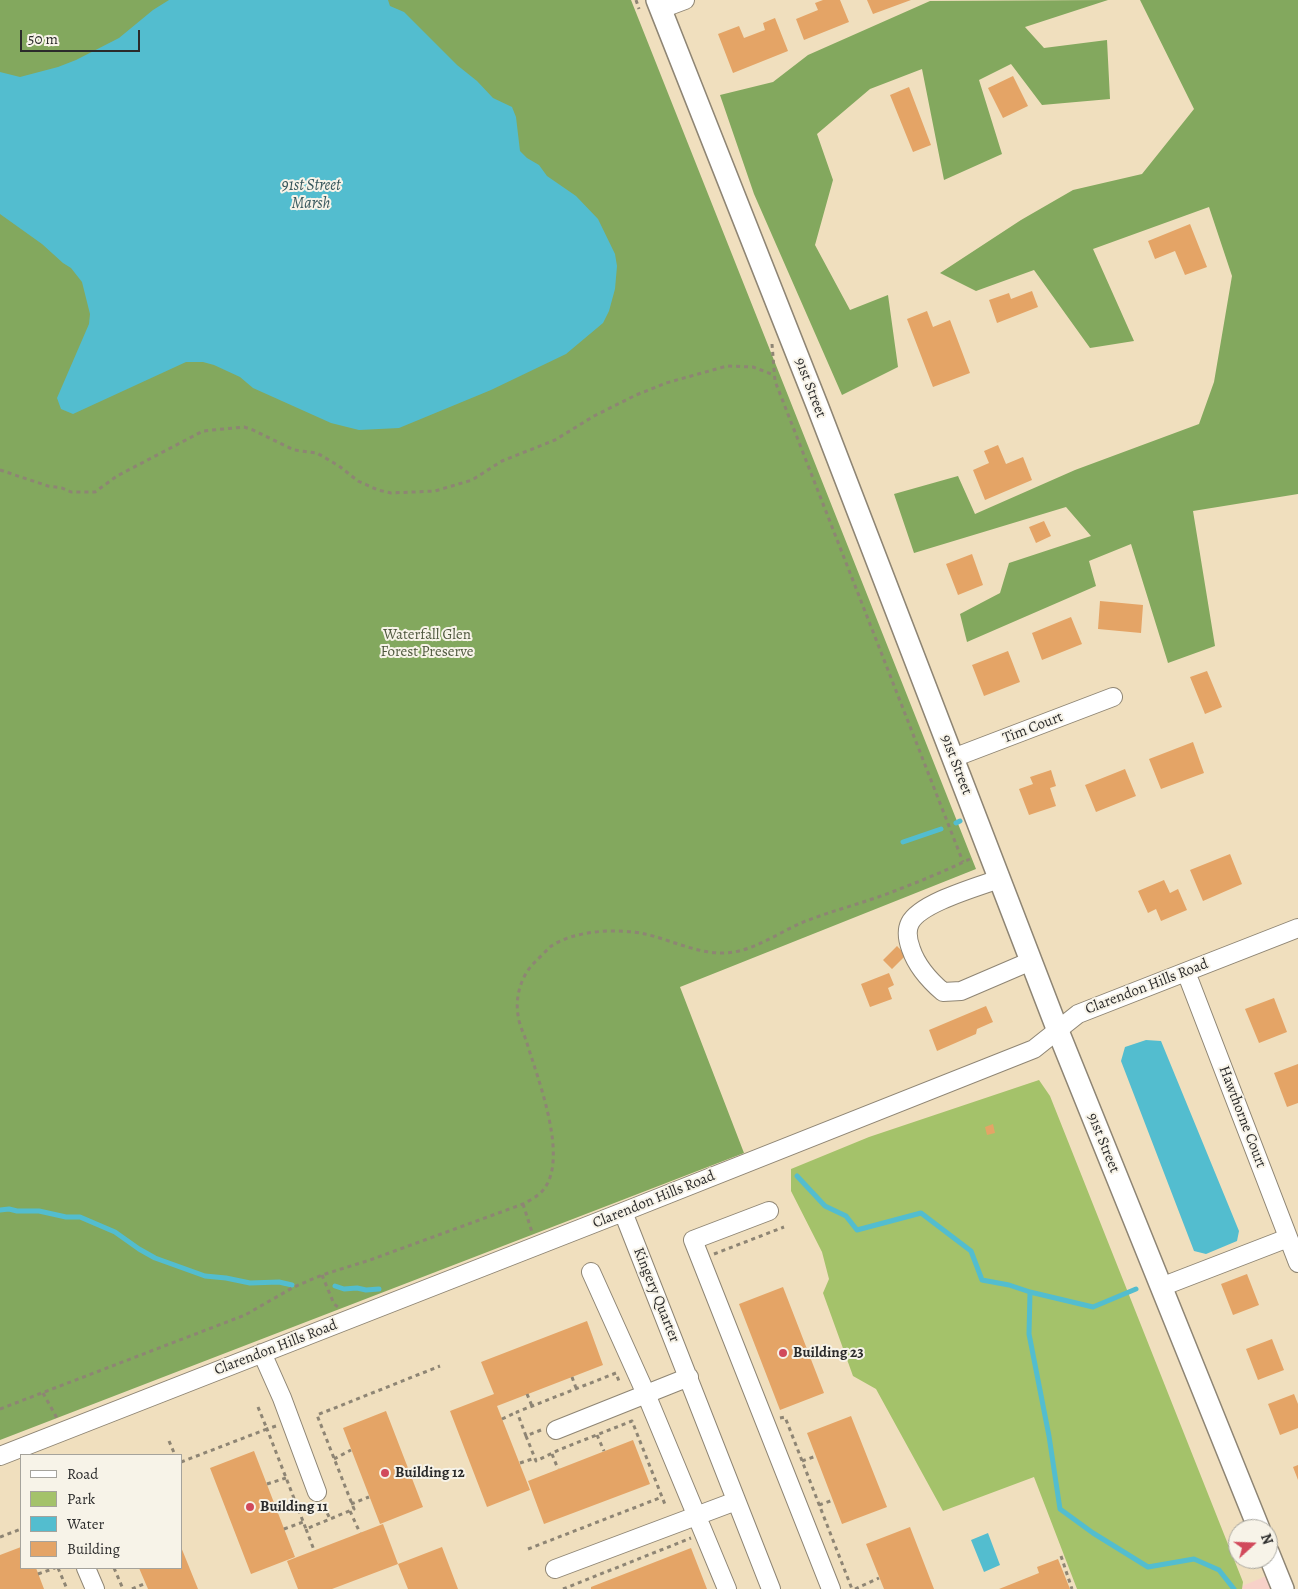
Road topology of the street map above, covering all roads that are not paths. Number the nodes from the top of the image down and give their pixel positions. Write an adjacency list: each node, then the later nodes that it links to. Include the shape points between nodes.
1 (685, 0): 2 (street)
2 (652, 6): 4 (main road, 91st Street, via 817,405)
3 (1113, 697): 4 (street, Tim Court)
4 (953, 758): 5 (main road, 91st Street)
5 (999, 879): 7 (main road, 91st Street); 7 (street, via 935,903 915,915 908,925 908,940 915,961 943,992 961,991)
6 (1298, 928): 8 (street, Clarendon Hills Road)
7 (1031, 962): 9 (main road, 91st Street)
8 (1186, 972): 9 (street, Clarendon Hills Road, via 1078,1014); 12 (street, Hawthorne Court)
9 (1058, 1031): 11 (street, Clarendon Hills Road, via 1034,1049); 15 (main road, 91st Street)
10 (769, 1211): 32 (street, via 693,1240)
11 (624, 1212): 16 (street, Clarendon Hills Road); 17 (street, Kingery Quarter)
12 (1288, 1238): 13 (street, Hawthorne Court); 15 (street)
13 (1298, 1263)
14 (591, 1272): 18 (street)
15 (1161, 1287): 25 (main road, 91st Street)
16 (262, 1353): 20 (street, Clarendon Hills Road, via 64,1431); 22 (street)
17 (688, 1377): 18 (street); 23 (street, Kingery Quarter)
18 (646, 1394): 19 (street); 24 (street)
19 (549, 1430)
20 (38, 1449): 21 (street, Clarendon Hills Road)
21 (0, 1456)
22 (319, 1496)
23 (736, 1501): 24 (street); 31 (street, Kingery Quarter)
24 (697, 1516): 27 (street); 30 (street)
25 (1255, 1519)
26 (86, 1569): 29 (street)
27 (555, 1569)
28 (1275, 1569): 33 (main road)
29 (95, 1589)
30 (727, 1589)
31 (771, 1589)
32 (831, 1589)
33 (1283, 1589)

